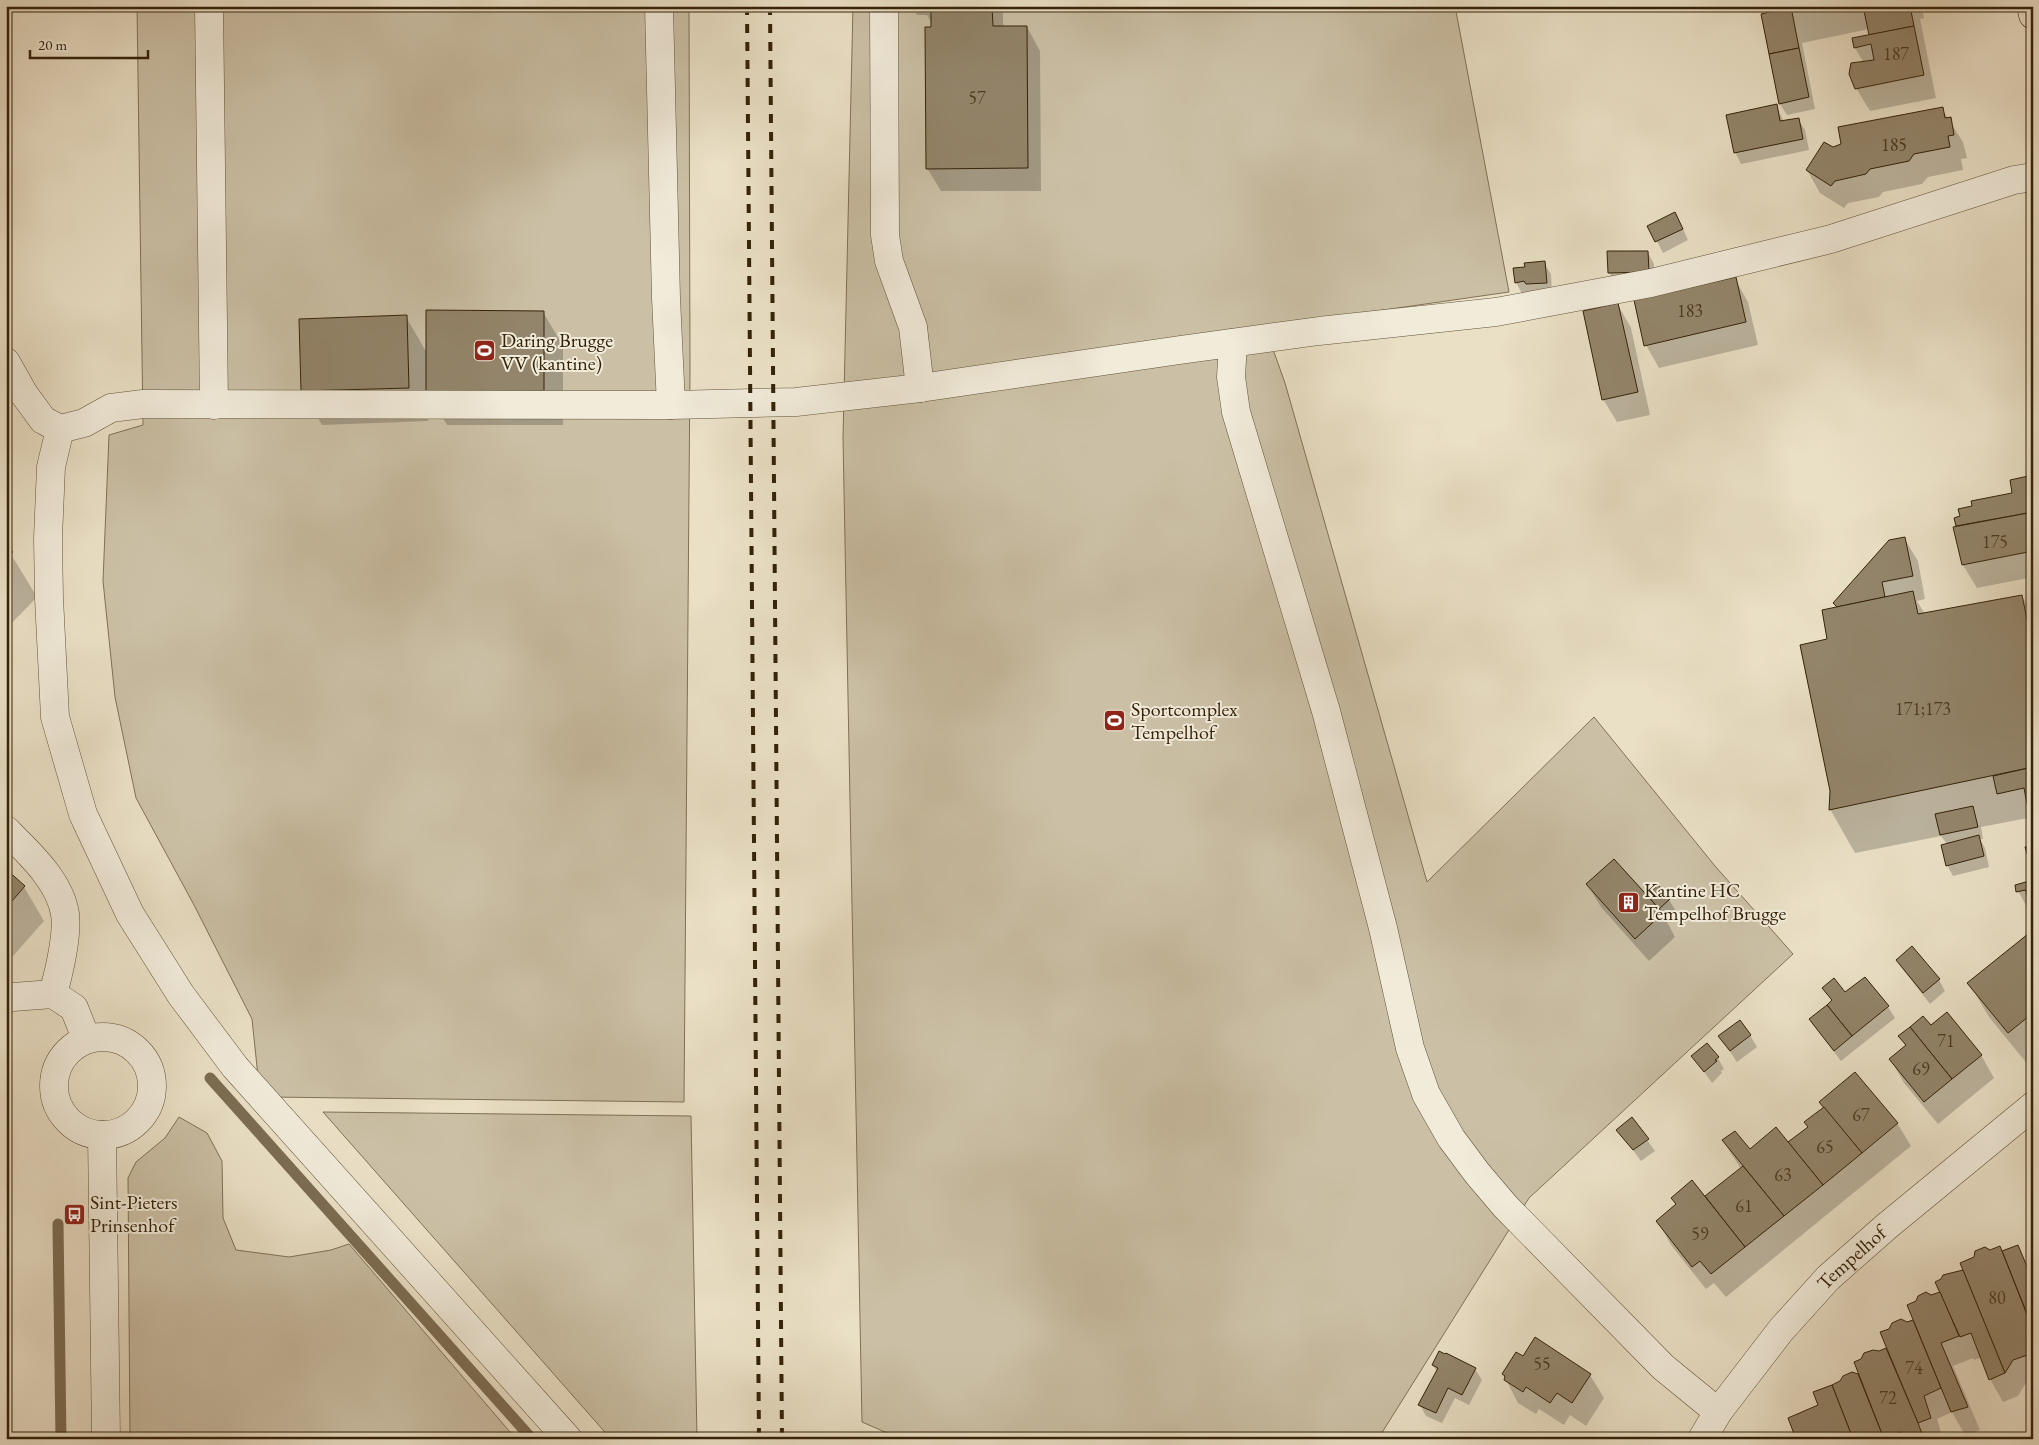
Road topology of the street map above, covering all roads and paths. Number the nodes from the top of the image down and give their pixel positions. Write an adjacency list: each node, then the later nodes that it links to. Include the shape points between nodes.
1 (209, 6): 11 (street)
2 (659, 6): 10 (street)
3 (884, 6): 9 (street, via 885,235 889,261 913,327)
4 (2031, 6): 5 (main road)
5 (2033, 15)
6 (2033, 177): 7 (street, via 2014,180 1831,238 1651,283 1496,312)
7 (1233, 343): 9 (street); 19 (street, via 1231,377 1236,412 1326,711 1383,928 1410,1048 1426,1094 1451,1138 1477,1173 1505,1206 1663,1367)
8 (6, 362): 12 (street, via 43,420)
9 (920, 388): 10 (street, via 796,402)
10 (671, 405): 11 (street)
11 (214, 406): 12 (street, via 143,404 111,408 84,423)
12 (60, 429): 21 (street, via 51,466 48,538 55,717 83,814 130,914 181,995 235,1067)
13 (6, 830): 14 (street, via 53,883 65,914 63,956)
14 (53, 994): 15 (street); 16 (street, via 74,1008)
15 (6, 996)
16 (86, 1038): 18 (street, via 71,1047 60,1060 54,1076 53,1094 59,1110 70,1124 85,1133); 18 (street, via 120,1039 136,1048 146,1061 152,1078 152,1095 146,1112 119,1133)
17 (2033, 1106): 19 (street, Tempelhof, via 1828,1278 1780,1330)
18 (102, 1135): 20 (street)
19 (1711, 1430)
20 (106, 1439)
21 (568, 1439)

